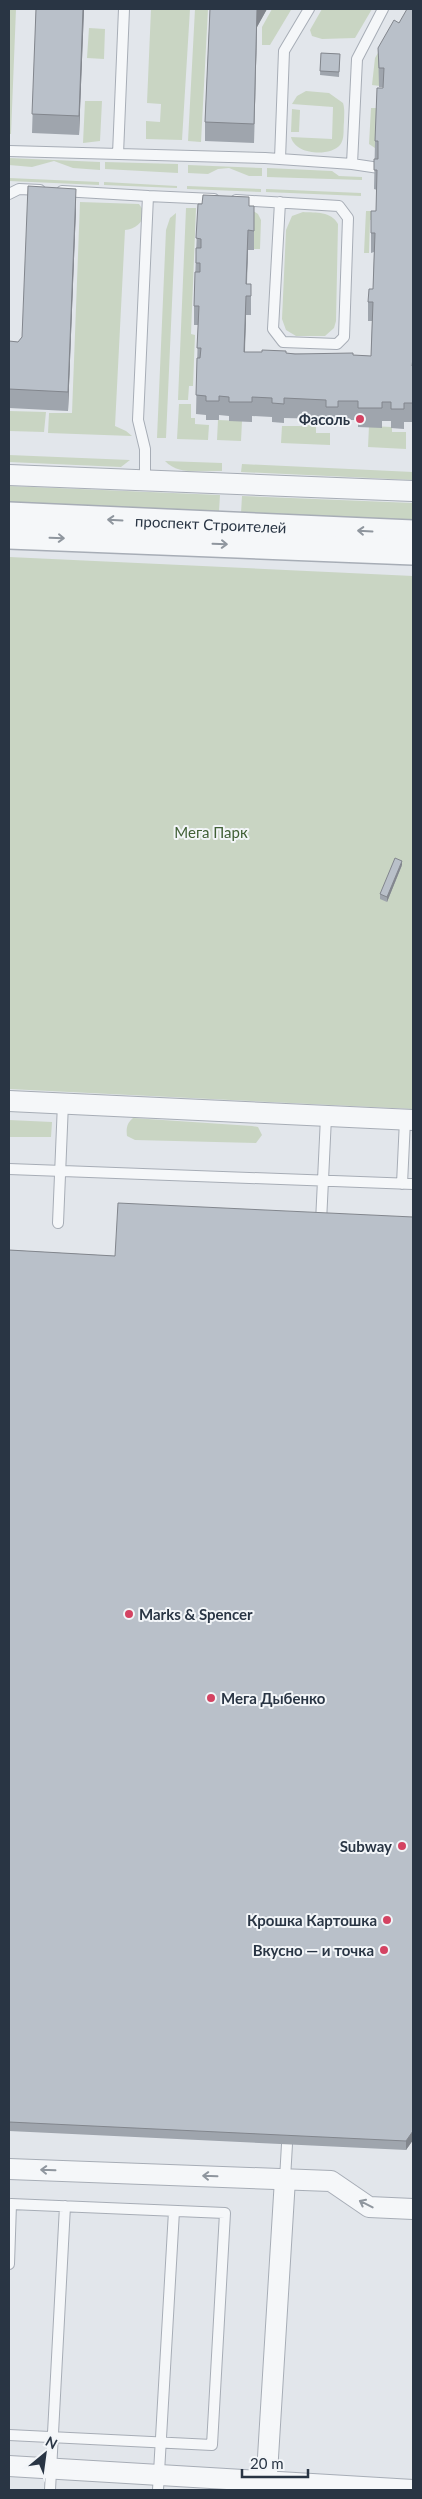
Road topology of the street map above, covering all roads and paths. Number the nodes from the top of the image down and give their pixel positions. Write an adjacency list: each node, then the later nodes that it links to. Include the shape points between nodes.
1 (124, 9): 5 (lane)
2 (309, 9): 6 (lane, via 284,51)
3 (383, 9): 7 (lane, via 356,59)
4 (9, 151): 5 (lane)
5 (118, 154): 6 (lane)
6 (280, 159): 7 (lane)
7 (352, 164): 8 (lane)
8 (379, 168)
9 (9, 194): 10 (lane, via 19,189)
10 (148, 196): 11 (lane); 13 (lane, via 138,420 145,450)
11 (280, 202): 11 (lane, via 339,206 348,218 344,337 337,344 283,342 273,329)
12 (9, 475): 13 (street)
13 (145, 480): 14 (street)
14 (413, 491)
15 (9, 515): 16 (street, проспект Строителей, one-way to 15)
16 (413, 533)
17 (9, 536): 18 (street, проспект Строителей, one-way to 18)
18 (413, 552)
19 (9, 1101): 20 (street)
20 (63, 1103): 21 (street); 24 (lane)
21 (326, 1116): 22 (street); 25 (lane)
22 (409, 1120): 26 (lane)
23 (9, 1169): 24 (lane)
24 (60, 1171): 25 (lane); 29 (lane)
25 (323, 1179): 26 (lane); 28 (lane)
26 (402, 1184): 27 (lane)
27 (413, 1184)
28 (321, 1222)
29 (58, 1223)
30 (286, 2144): 32 (lane)
31 (9, 2169): 32 (street, one-way to 31)
32 (285, 2179): 34 (street, one-way to 32, via 369,2208 331,2181); 43 (street)
33 (64, 2206): 35 (lane); 36 (lane, via 12,2204); 38 (lane)
34 (413, 2209)
35 (174, 2211): 39 (lane); 39 (lane, via 225,2213 212,2445)
36 (9, 2264)
37 (9, 2435): 38 (lane)
38 (53, 2437): 39 (lane); 41 (lane)
39 (161, 2442): 42 (lane)
40 (9, 2466): 41 (street)
41 (51, 2469): 42 (street); 44 (lane)
42 (159, 2483): 43 (street)
43 (266, 2486): 45 (street)
44 (50, 2490)
45 (413, 2490)

